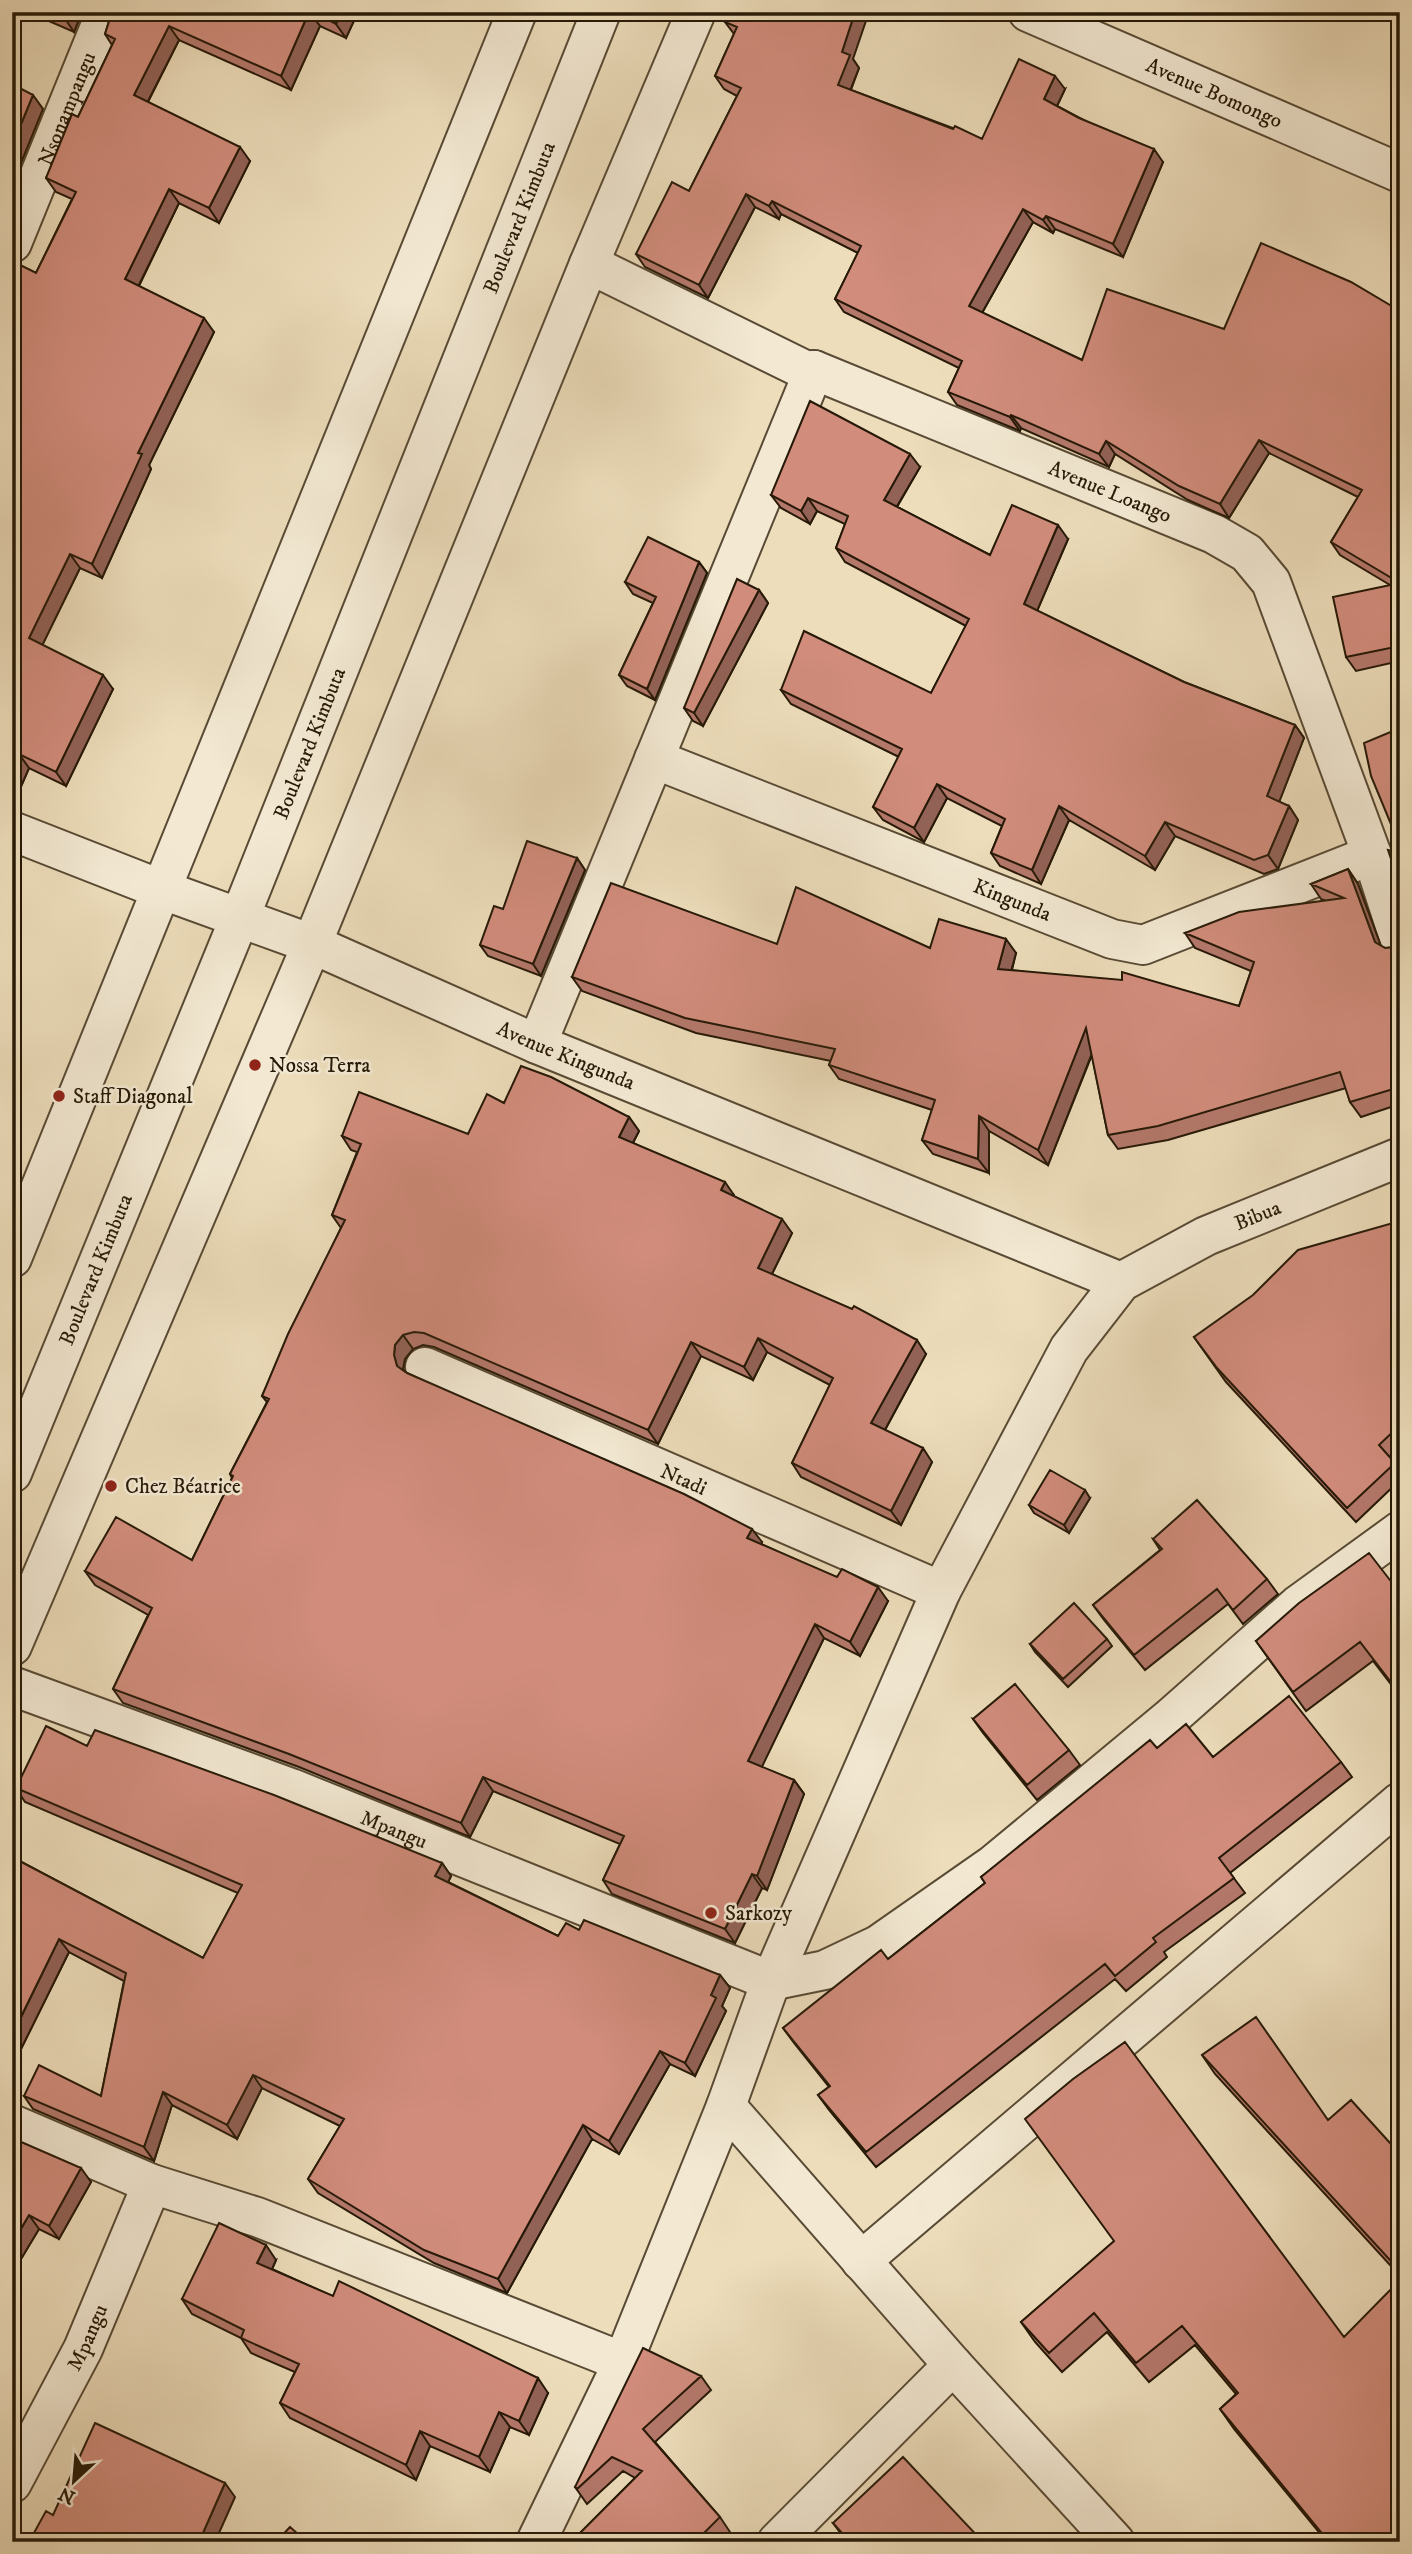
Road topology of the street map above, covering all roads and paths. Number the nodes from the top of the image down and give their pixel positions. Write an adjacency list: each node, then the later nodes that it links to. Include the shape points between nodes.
1 (106, 12): 7 (street, Nsonampangu)
2 (517, 12): 13 (street)
3 (601, 12): 14 (street, Boulevard Kimbuta)
4 (696, 12): 8 (street)
5 (1028, 12): 6 (street, Avenue Bomongo)
6 (1400, 173)
7 (12, 243)
8 (589, 264): 9 (street, Avenue Loango, via 807,371); 16 (street)
9 (814, 370): 10 (street); 12 (street, Avenue Loango, via 1214,534 1247,553 1271,582)
10 (654, 759): 12 (street, Kingunda, via 1112,939 1143,945); 17 (street)
11 (12, 831): 13 (street, Avenue Kingunda)
12 (1372, 855): 15 (street, Avenue Loango)
13 (160, 890): 14 (street, Avenue Kingunda); 19 (street)
14 (240, 917): 16 (street, Avenue Kingunda); 22 (street, Boulevard Kimbuta)
15 (1400, 941)
16 (312, 944): 17 (street, Avenue Kingunda); 25 (street)
17 (537, 1044): 20 (street, Avenue Kingunda)
18 (1400, 1157): 20 (street, Bibua, via 1206,1236)
19 (12, 1258)
20 (1121, 1282): 24 (street, via 1069,1349)
21 (425, 1367): 24 (street, Ntadi)
22 (12, 1473)
23 (1400, 1531): 28 (street, via 1298,1605 994,1864 878,1945 825,1970)
24 (941, 1591): 28 (street)
25 (12, 1646)
26 (12, 1686): 28 (street, Mpangu, via 291,1788)
27 (1400, 1802): 32 (street)
28 (771, 1981): 29 (street)
29 (726, 2106): 32 (street); 33 (street)
30 (12, 2124): 31 (street)
31 (152, 2185): 33 (street, via 257,2217); 35 (street, Mpangu, via 83,2349)
32 (861, 2261): 34 (street)
33 (623, 2362): 36 (street)
34 (953, 2365): 37 (street); 38 (street)
35 (12, 2483)
36 (536, 2542)
37 (777, 2542)
38 (1115, 2542)

